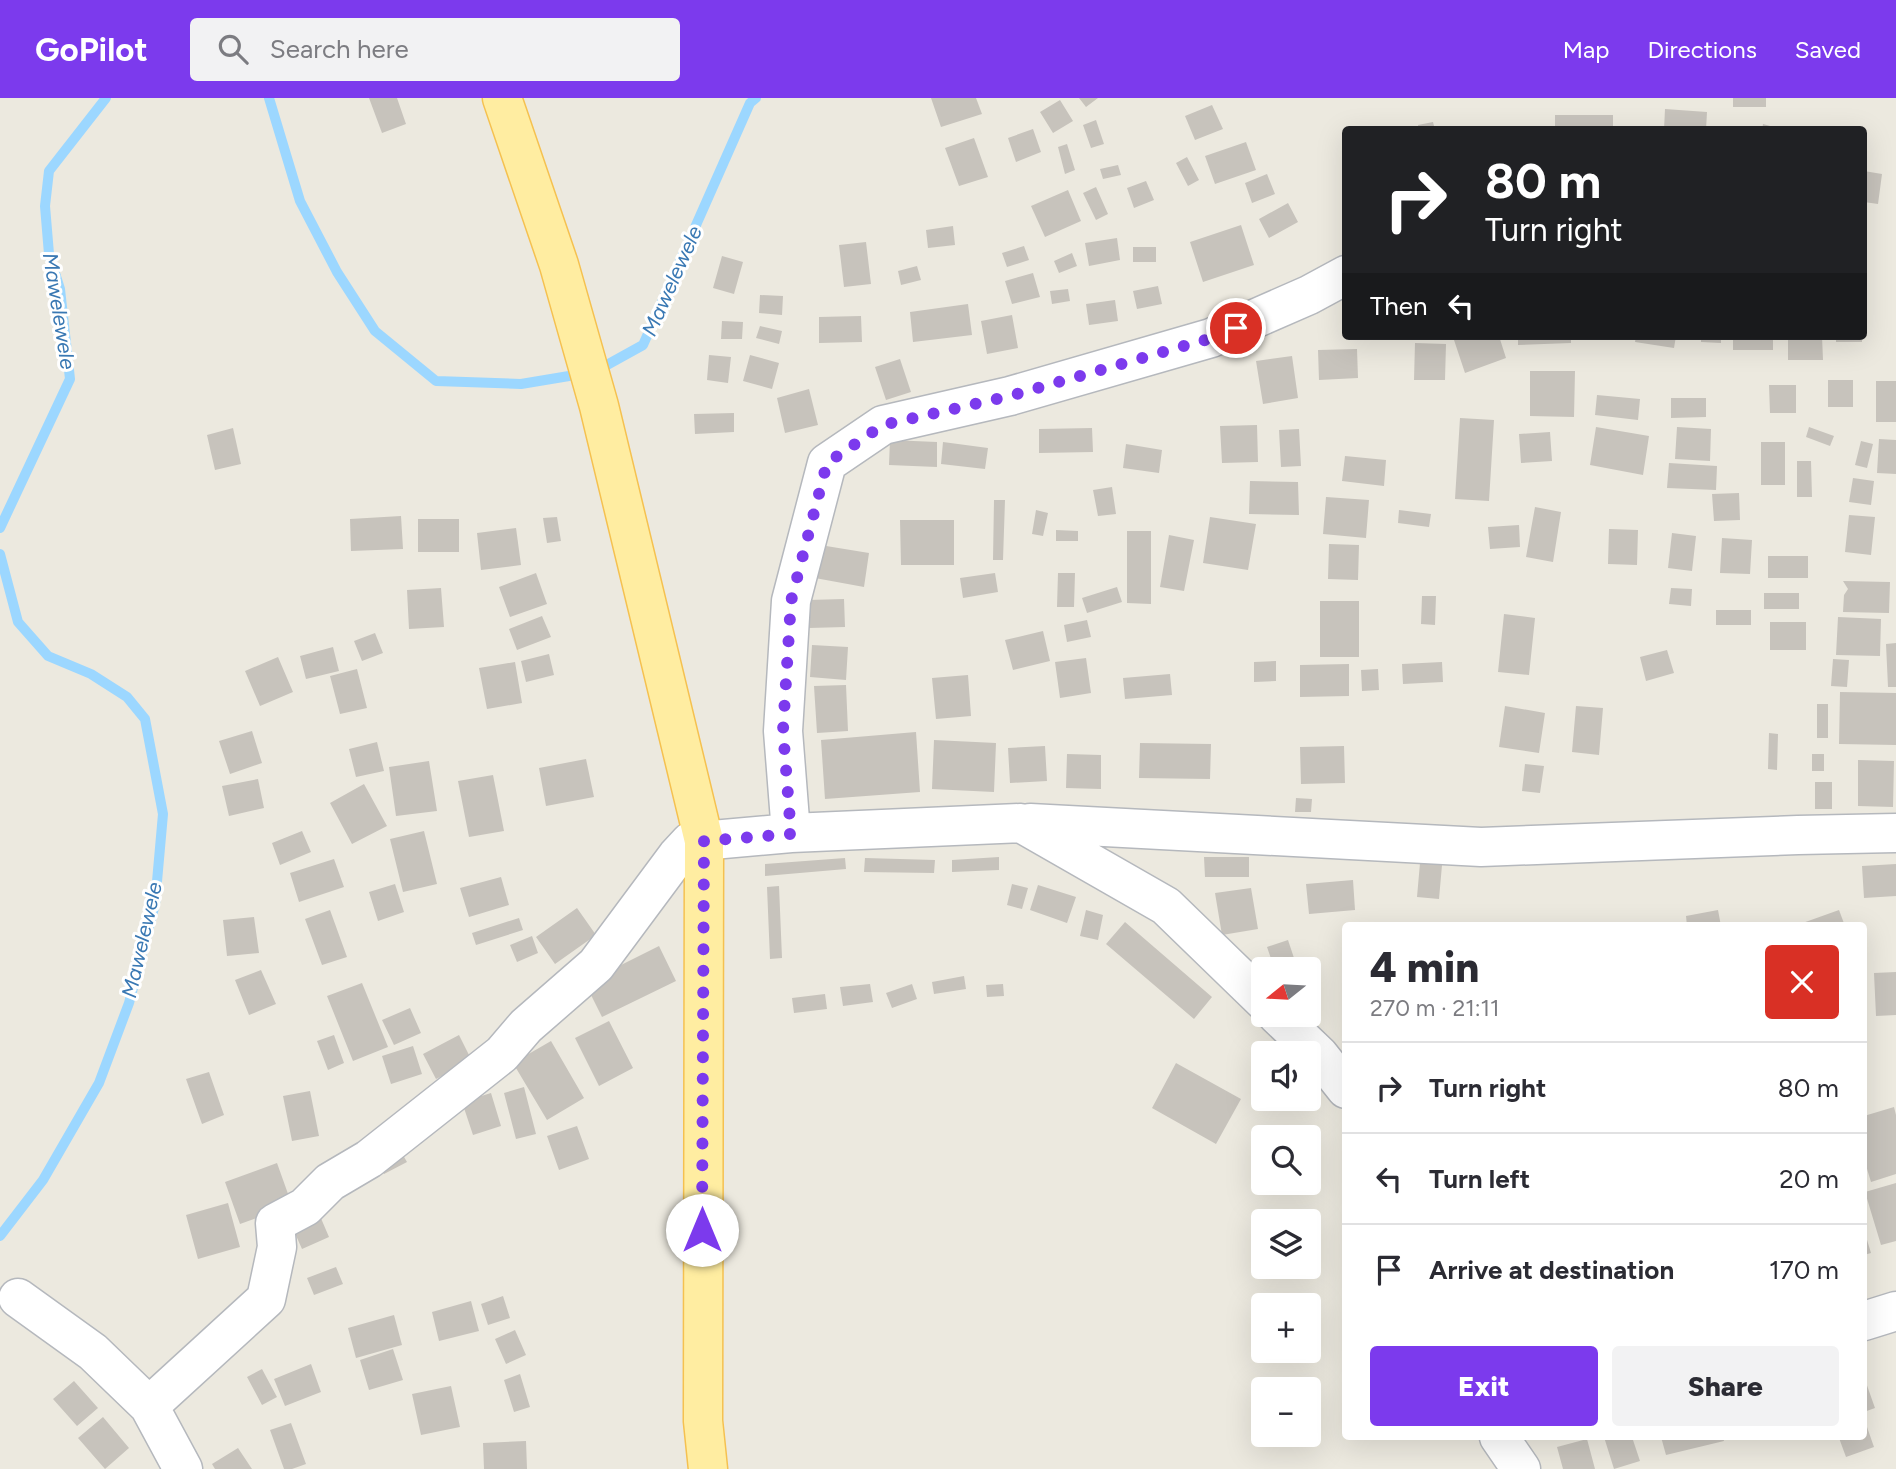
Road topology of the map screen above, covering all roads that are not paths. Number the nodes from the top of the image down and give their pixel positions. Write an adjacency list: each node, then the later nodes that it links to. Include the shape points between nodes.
1 (502, 98): 6 (main road, via 559,265 599,406)
2 (1342, 277): 5 (street, via 1212,338 1010,396 883,425 827,463 791,601 783,730)
3 (1021, 823): 4 (street, via 1481,847); 5 (street); 7 (street, via 1166,906)
4 (1896, 833)
5 (791, 834): 6 (street)
6 (704, 841): 13 (street, via 690,842 596,965 526,1026 502,1054 369,1158 330,1182 305,1207 275,1223 277,1247 266,1299); 15 (main road, via 703,1394)
7 (1251, 988)
8 (1290, 1027): 9 (street)
9 (1342, 1084)
10 (18, 1298): 13 (street, via 93,1352)
11 (1896, 1311): 12 (street)
12 (1867, 1320)
13 (149, 1406): 14 (street)
14 (183, 1469)
15 (708, 1469)

